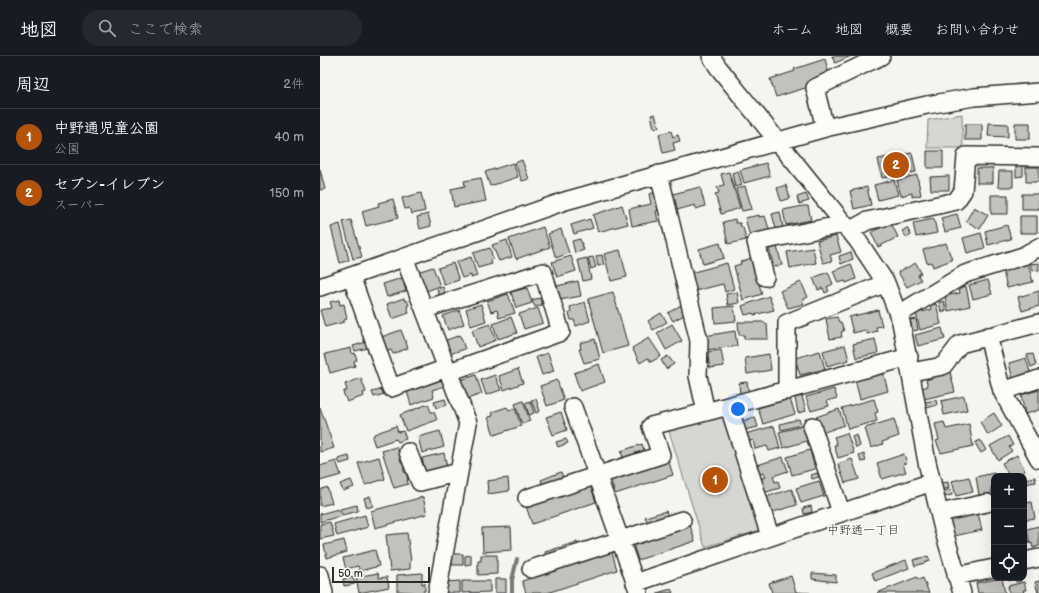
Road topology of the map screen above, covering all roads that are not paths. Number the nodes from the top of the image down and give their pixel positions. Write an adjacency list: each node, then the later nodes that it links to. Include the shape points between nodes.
1 (711, 56): 5 (street)
2 (881, 56): 4 (street, via 815,88)
3 (1039, 92): 4 (street, via 974,97)
4 (825, 128): 5 (street)
5 (779, 141): 7 (street); 8 (street)
6 (1039, 157): 8 (street, via 966,156 963,191 956,200)
7 (659, 174): 10 (street, via 565,201); 26 (street, via 699,341 698,376)
8 (846, 227): 12 (street, via 756,242); 13 (street)
9 (1039, 247): 16 (street, via 1023,256 965,274)
10 (404, 257): 11 (street); 15 (street)
11 (351, 276): 14 (street); 20 (street, via 391,388)
12 (765, 277)
13 (886, 283): 16 (street); 22 (street, via 787,323)
14 (320, 287)
15 (425, 309): 20 (street); 20 (street, via 543,272 562,332)
16 (899, 314): 19 (street)
17 (1039, 323): 18 (street)
18 (988, 336): 19 (street, via 960,344 943,366); 23 (street)
19 (910, 365): 22 (street); 32 (street)
20 (448, 370): 30 (street, via 468,423)
21 (1039, 379): 23 (street)
22 (787, 391): 25 (street)
23 (1002, 391): 29 (street)
24 (573, 407): 31 (street)
25 (729, 407): 26 (street); 38 (street)
26 (706, 412): 31 (street, via 652,426 661,455)
27 (812, 426): 35 (street)
28 (408, 452): 30 (street, via 420,482)
29 (1039, 459)
30 (459, 472): 48 (street)
31 (597, 476): 33 (street); 39 (street)
32 (932, 482): 35 (street); 36 (street)
33 (527, 498)
34 (988, 503): 36 (street)
35 (842, 512): 38 (street)
36 (939, 513): 45 (street)
37 (682, 520): 39 (street)
38 (770, 536): 46 (street)
39 (620, 540): 42 (street); 46 (street)
40 (1039, 558): 41 (street)
41 (1027, 560)
42 (531, 569)
43 (991, 569): 45 (street)
44 (320, 575): 47 (street)
45 (956, 576): 49 (street)
46 (637, 588)
47 (324, 593)
48 (437, 593)
49 (962, 593)

